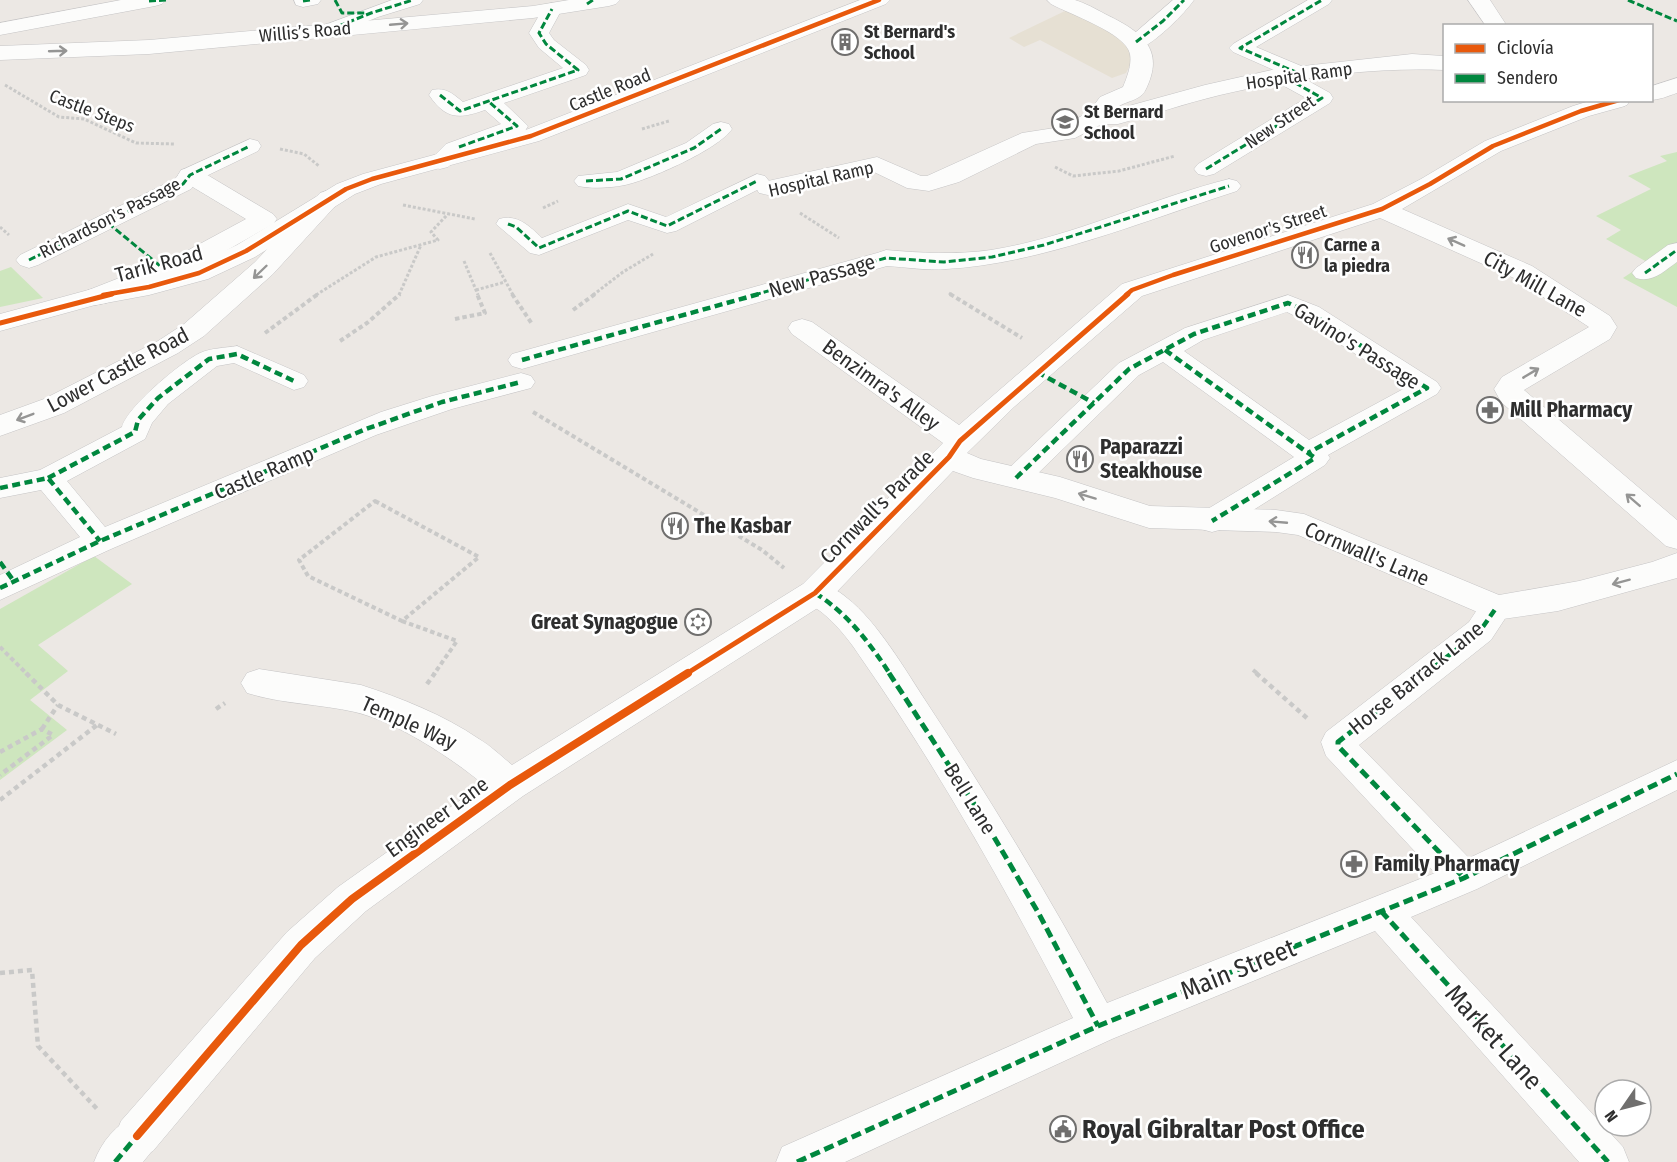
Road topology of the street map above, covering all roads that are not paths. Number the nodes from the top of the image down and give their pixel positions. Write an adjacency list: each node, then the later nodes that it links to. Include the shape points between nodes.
1 (157, 0): 14 (street)
2 (335, 0): 12 (street, via 342,13)
3 (413, 0): 12 (street)
4 (609, 0): 10 (street, Willis’s Road)
5 (879, 0): 28 (street, Castle Road, via 566,124)
6 (1058, 0): 16 (street, via 1126,32)
7 (1184, 0): 16 (street)
8 (1322, 0): 19 (street, via 1240,48)
9 (1479, 0): 13 (street)
10 (590, 2): 11 (street, Willis’s Road)
11 (552, 9): 15 (street, Willis’s Road, one-way to 11); 23 (street, via 539,33 546,44 578,70)
12 (372, 13): 15 (street)
13 (1496, 24)
14 (0, 29)
15 (329, 30): 17 (street, Willis’s Road, one-way to 15, via 149,47)
16 (1136, 42): 25 (street, via 1143,61 1133,91 1108,102)
17 (0, 53)
18 (1443, 63): 19 (street, Hospital Ramp, via 1412,61)
19 (1290, 74): 25 (street, Hospital Ramp, via 1118,117); 29 (street, New Street, via 1322,98)
20 (1677, 85): 21 (street)
21 (1653, 94)
22 (440, 95): 23 (street, via 460,111)
23 (489, 101): 28 (street, via 517,126 454,149)
24 (1613, 102): 35 (street, Govenor's Street, via 1493,146)
25 (1098, 117): 32 (street, Hospital Ramp, via 1067,133 1030,138 929,184 916,183 877,164)
26 (721, 129): 31 (street, via 694,148 621,179)
27 (250, 146): 30 (street, Richardson's Passage)
28 (440, 162): 34 (street, Castle Road)
29 (1206, 169)
30 (190, 175): 38 (street, Richardson's Passage, via 183,184); 40 (street, Richardson's Passage, via 264,219 192,259)
31 (586, 181)
32 (763, 184): 36 (street, via 667,226 628,211 539,248)
33 (1229, 186): 44 (street, New Passage, via 1044,245 993,257 944,262 886,258)
34 (339, 193): 40 (street, Tarik Road, via 246,251 199,273); 46 (street, Lower Castle Road, one-way to 46, via 264,268 194,330 54,406)
35 (1382, 209): 47 (street, Govenor's Street, via 1132,290); 53 (street, City Mill Lane, one-way to 35, via 1511,395 1512,384 1600,333 1600,322 1523,272)
36 (508, 224)
37 (1677, 250): 39 (street)
38 (29, 260)
39 (1645, 273)
40 (96, 297): 41 (street, Tarik Road)
41 (1, 323)
42 (802, 328): 47 (street, Benzimra's Alley)
43 (1165, 350): 48 (street); 48 (street, Gavino's Passage, via 1194,334 1288,303 1427,388); 50 (street, Gavino's Passage, via 1130,369)
44 (521, 371): 54 (street, Castle Ramp, via 345,436)
45 (294, 381): 49 (street, via 237,354 209,359 158,398 138,420 135,432)
46 (0, 426)
47 (954, 449): 50 (street, Cornwall's Lane, via 973,468); 57 (street, Cornwall's Parade)
48 (1308, 453): 52 (street, Gavino's Passage, via 1315,458)
49 (48, 478): 51 (street); 54 (street)
50 (1016, 478): 52 (street, Cornwall's Lane, one-way to 50, via 1149,517)
51 (0, 488)
52 (1212, 521): 58 (street, Cornwall's Lane, one-way to 52, via 1304,525)
53 (1677, 538)
54 (100, 541): 56 (street, Castle Ramp)
55 (1677, 565): 58 (street, Cornwall's Lane, one-way to 58, via 1551,600)
56 (4, 577)
57 (815, 593): 61 (street, Engineer Lane); 64 (street, Bell Lane, via 837,607 879,656 986,823)
58 (1496, 608): 62 (street, Horse Barrack Lane, via 1480,631 1340,739 1338,746)
59 (259, 683): 61 (street, Temple Way, via 360,699 404,716 466,749)
60 (1677, 774): 62 (street, Main Street)
61 (510, 785): 65 (street, Engineer Lane, via 352,898 301,945)
62 (1464, 878): 63 (street, Main Street)
63 (1381, 912): 64 (street, Main Street); 67 (street, Market Lane)
64 (1098, 1026): 66 (street, Main Street)
65 (128, 1147)
66 (797, 1162)
67 (1608, 1162)

